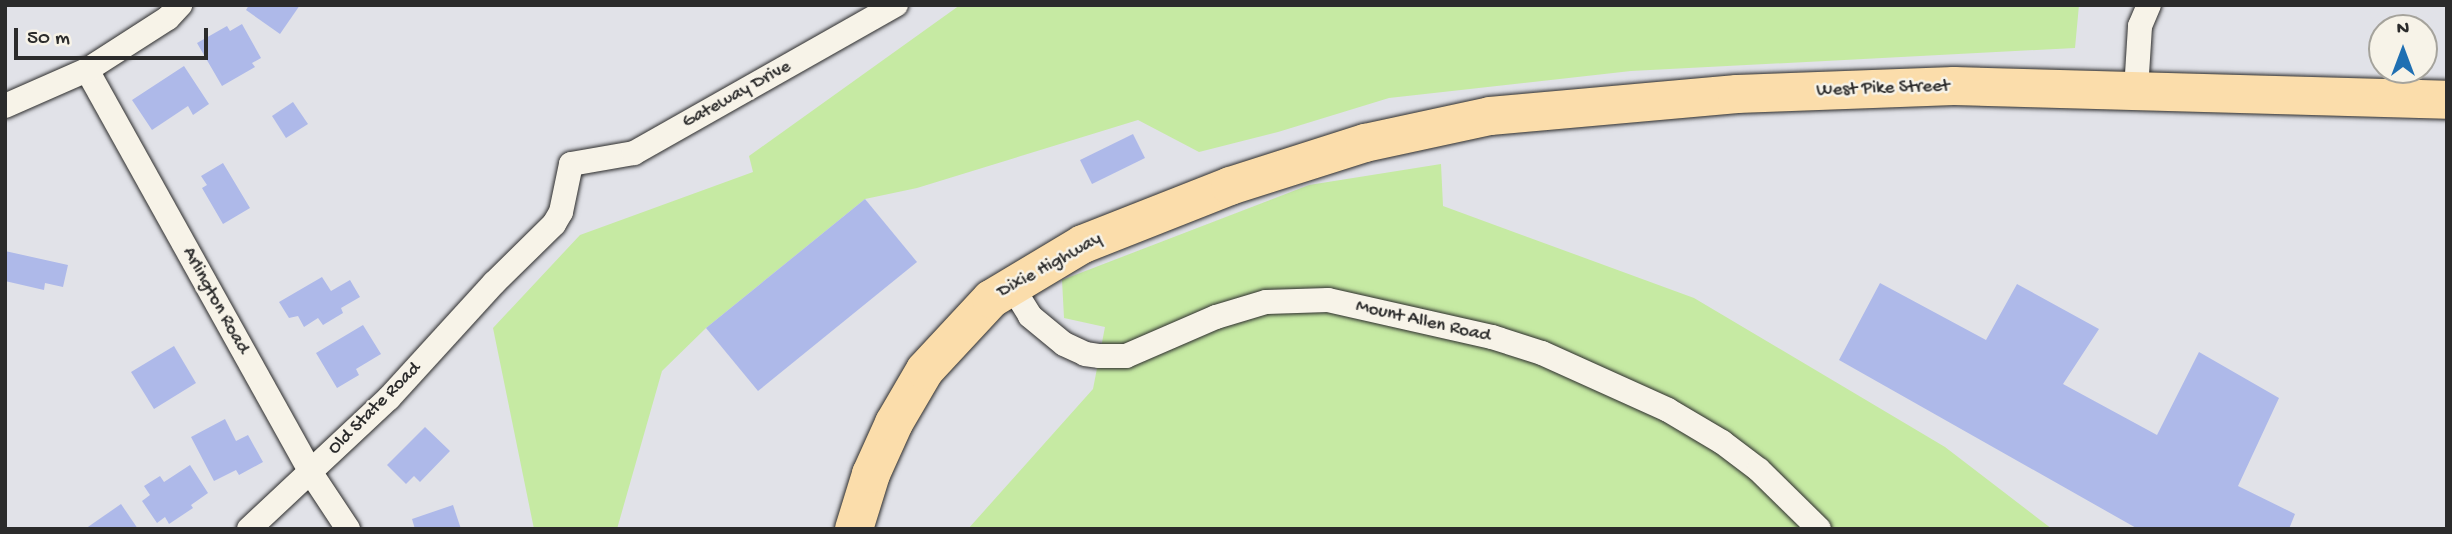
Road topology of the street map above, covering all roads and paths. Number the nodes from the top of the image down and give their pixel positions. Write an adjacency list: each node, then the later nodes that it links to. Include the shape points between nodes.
1 (180, 5): 4 (street, via 168,18)
2 (896, 5): 9 (street, Gateway Drive, via 634,153)
3 (2149, 5): 5 (street, via 2140,26)
4 (87, 70): 7 (street); 11 (street, Arlington Road)
5 (2136, 90): 6 (main road, West Pike Street); 8 (main road, West Pike Street, via 1954,86 1737,94 1574,107 1490,116)
6 (2447, 100)
7 (5, 106)
8 (1326, 155): 10 (main road, Dixie Highway, via 1230,186 1083,244)
9 (571, 164): 11 (street, Old State Road, via 554,224)
10 (1011, 285): 14 (main road, Dixie Highway, via 991,299 925,370 871,474); 15 (street, Mount Allen Road, via 1030,316 1084,354 1126,356 1216,317 1266,302 1328,300 1542,352 1668,410 1722,442 1759,470)
11 (311, 473): 12 (street, Old State Road); 13 (street, Arlington Road)
12 (248, 529)
13 (348, 529)
14 (854, 529)
15 (1819, 529)

